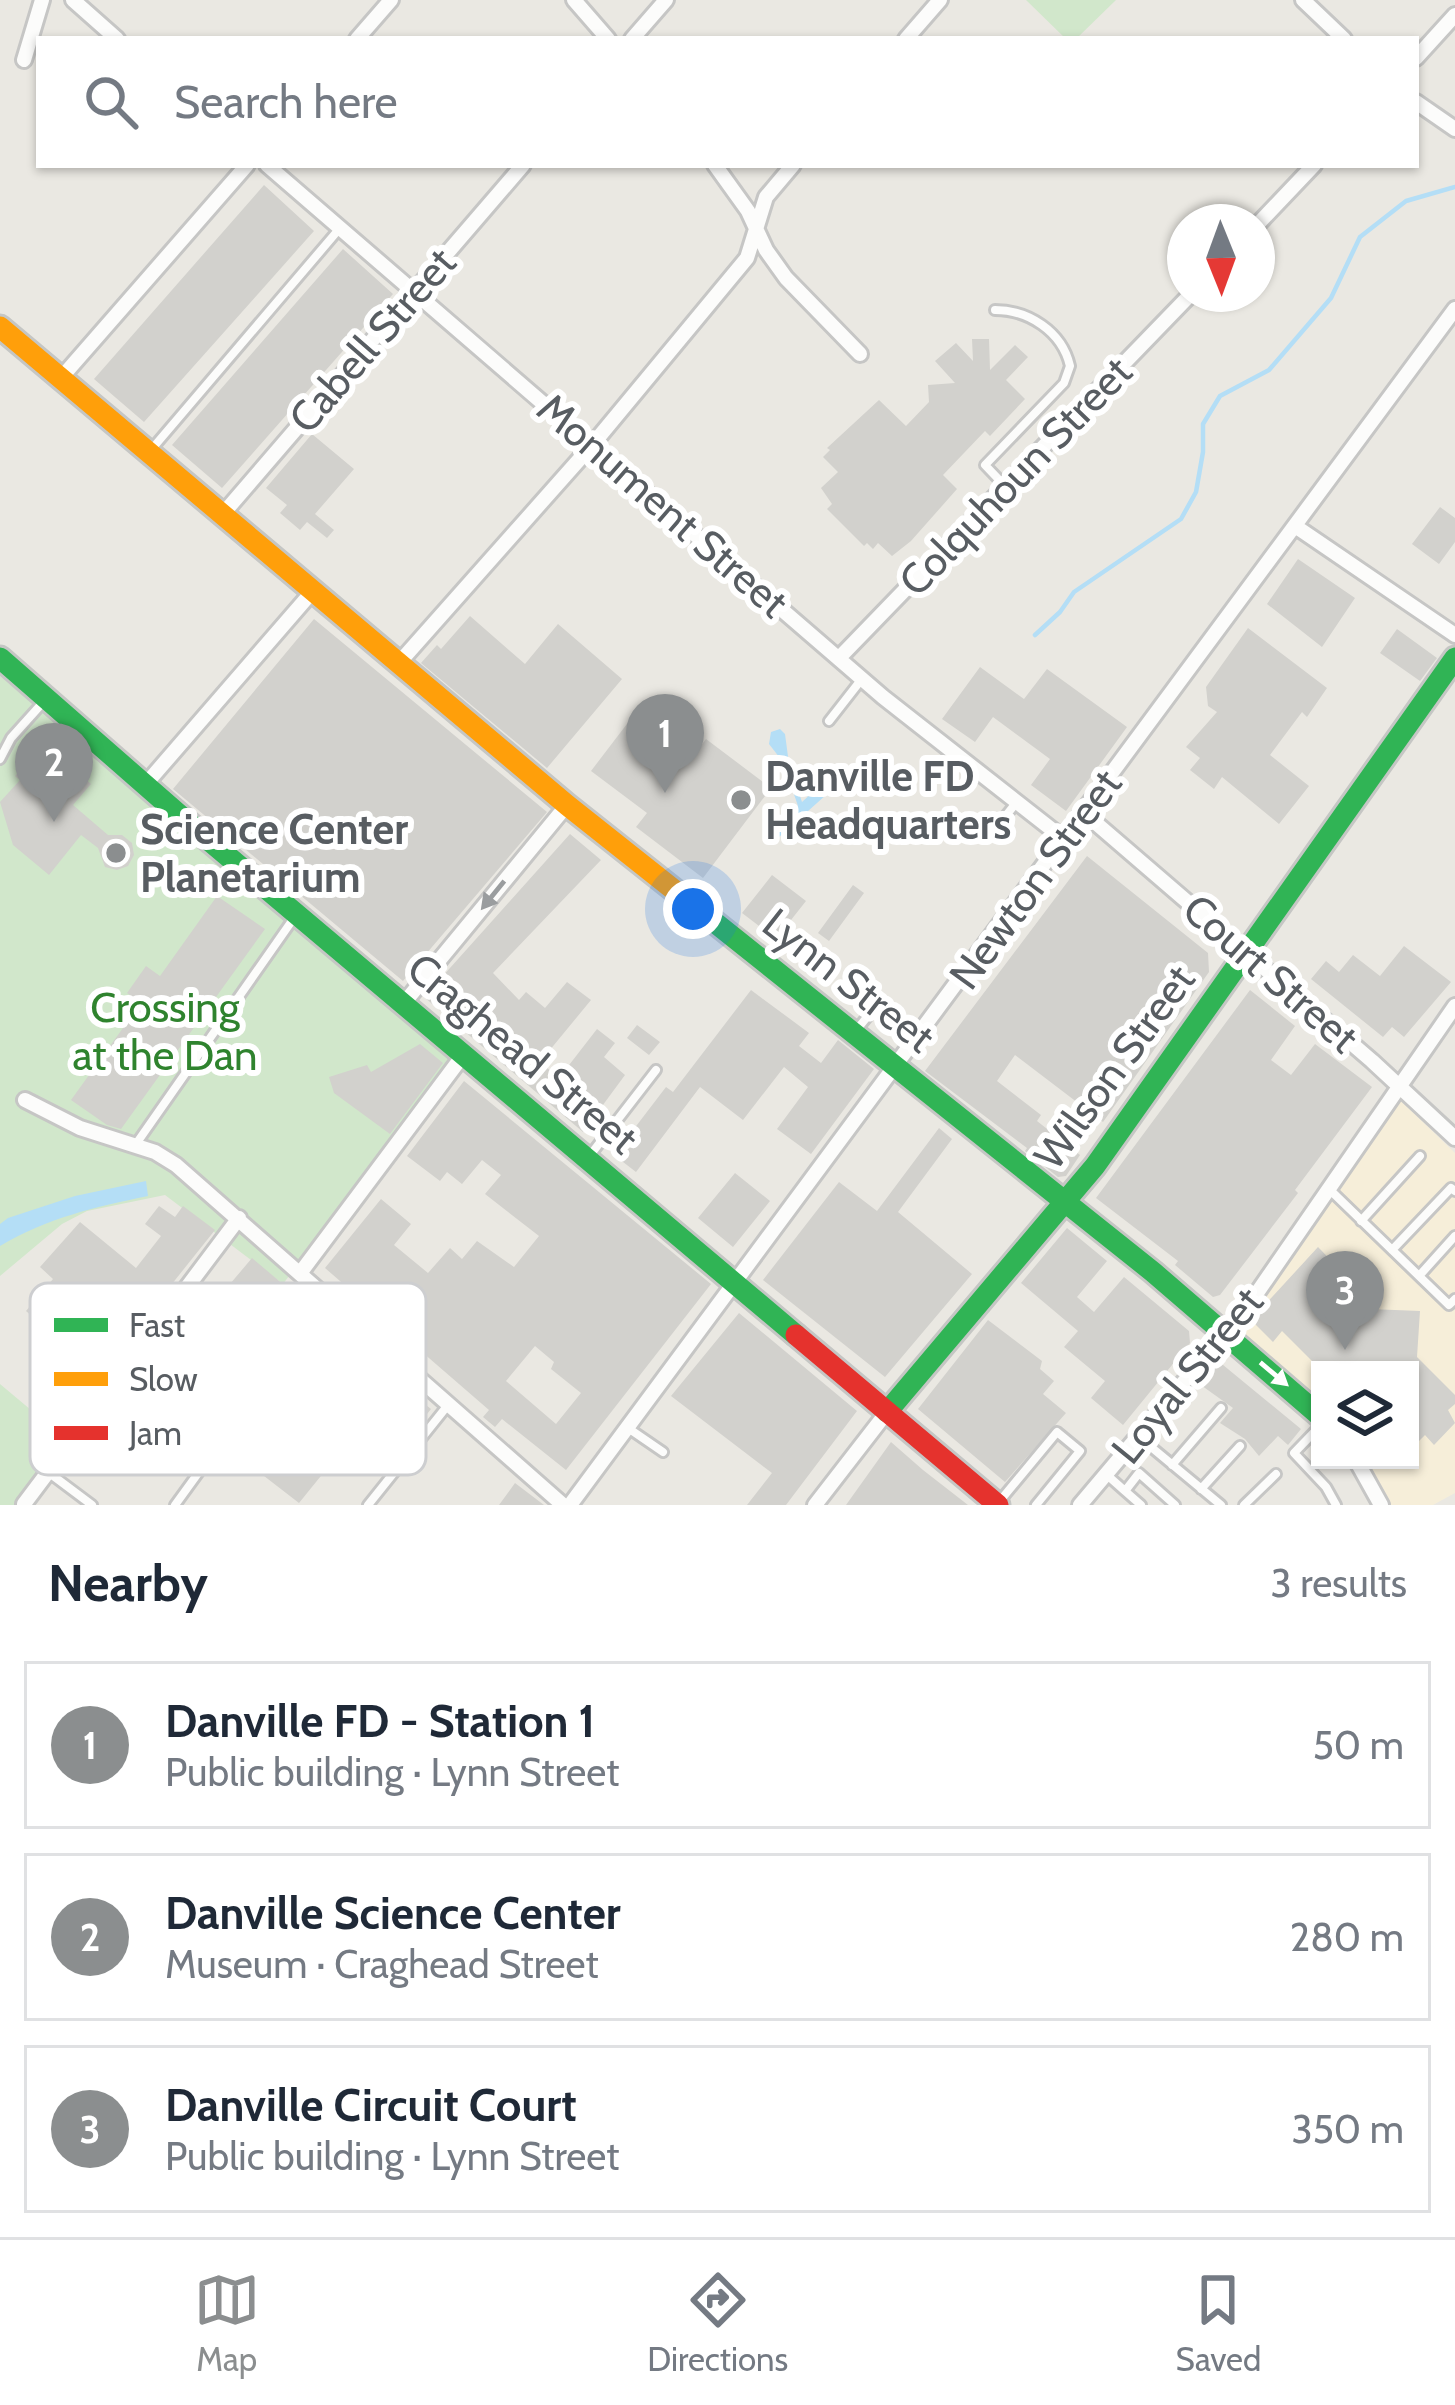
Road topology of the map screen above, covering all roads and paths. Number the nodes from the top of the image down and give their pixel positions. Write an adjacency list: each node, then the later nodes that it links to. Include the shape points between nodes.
1 (42, 0): 16 (street)
2 (73, 0): 9 (street)
3 (391, 0): 10 (street)
4 (574, 0): 11 (street)
5 (665, 0): 12 (street)
6 (940, 0): 13 (street)
7 (1303, 0): 14 (street)
8 (1455, 16): 15 (street)
9 (114, 36)
10 (360, 36)
11 (605, 36)
12 (635, 36)
13 (909, 36)
14 (1341, 36)
15 (1419, 55)
16 (24, 59)
17 (1419, 104): 18 (street)
18 (1455, 129)
19 (245, 168): 34 (street)
20 (271, 168): 26 (street, Monument Street)
21 (520, 168): 28 (street, Cabell Street)
22 (717, 168): 27 (street)
23 (790, 168): 27 (street, via 766,197)
24 (1311, 168): 25 (street)
25 (1275, 206)
26 (341, 227): 28 (street, Monument Street); 36 (lane)
27 (757, 229): 33 (street, via 786,278); 35 (street, via 746,258)
28 (415, 291): 35 (street, Monument Street); 38 (street, Cabell Street)
29 (1455, 309): 39 (street, Newton Street)
30 (995, 310): 37 (lane, via 1022,310 1057,339 1070,366 1064,383 985,466)
31 (1174, 312): 37 (street, Colquhoun Street)
32 (0, 327): 34 (street, Lynn Street)
33 (860, 354)
34 (62, 379): 36 (street, Lynn Street)
35 (592, 444): 43 (street, Monument Street); 45 (street)
36 (148, 453): 38 (street, Lynn Street)
37 (1005, 486): 43 (street, Colquhoun Street)
38 (222, 515): 40 (street, Lynn Street)
39 (1295, 526): 41 (street); 54 (street, Newton Street)
40 (312, 592): 45 (street, Lynn Street); 51 (street)
41 (1455, 635)
42 (0, 658): 47 (street, Craghead Street)
43 (839, 658): 46 (street, Monument Street)
44 (1455, 658): 58 (street, Wilson Street)
45 (398, 664): 53 (street, Lynn Street)
46 (862, 679): 48 (lane); 52 (street, Monument Street)
47 (47, 698): 49 (lane); 51 (street, Craghead Street)
48 (829, 721)
49 (6, 738): 50 (lane)
50 (0, 759)
51 (145, 784): 57 (street, Craghead Street)
52 (1017, 802): 55 (lane); 56 (street, Monument Street)
53 (567, 805): 59 (street, one-way to 59); 62 (street, Lynn Street)
54 (1084, 812): 56 (street, Newton Street); 58 (street, Court Street)
55 (1000, 823)
56 (1064, 839): 64 (street, Newton Street)
57 (297, 914): 59 (street, Craghead Street); 69 (lane)
58 (1246, 952): 66 (street, Court Street); 74 (street, Wilson Street)
59 (404, 1004): 63 (street, Craghead Street)
60 (876, 1006): 62 (lane)
61 (1455, 1006): 66 (street, Loyal Street)
62 (854, 1034): 64 (street, Lynn Street)
63 (464, 1054): 71 (street, Craghead Street); 79 (street)
64 (897, 1068): 74 (street, Lynn Street); 83 (street, Newton Street)
65 (656, 1070): 71 (lane)
66 (1399, 1086): 68 (street, Court Street); 72 (street, Loyal Street)
67 (25, 1100): 69 (street)
68 (1455, 1138)
69 (135, 1145): 75 (street, via 176,1166)
70 (1420, 1156): 76 (lane)
71 (587, 1159): 83 (street, Craghead Street)
72 (1328, 1189): 76 (lane); 85 (street, Loyal Street)
73 (1455, 1192): 78 (lane)
74 (1065, 1202): 85 (street, Lynn Street); 90 (street, Wilson Street)
75 (239, 1218): 79 (street); 81 (street)
76 (1361, 1221): 78 (lane)
77 (1455, 1236): 80 (lane)
78 (1392, 1250): 80 (lane)
79 (301, 1272): 82 (street)
80 (1419, 1276): 84 (lane, via 1449,1305)
81 (190, 1283)
82 (313, 1283)
83 (737, 1284): 90 (street, Craghead Street); 91 (street, Newton Street)
84 (1455, 1299)
85 (1226, 1334): 89 (street, Lynn Street, one-way to 89); 93 (street, Loyal Street)
86 (426, 1383): 87 (street)
87 (449, 1404): 92 (lane); 111 (street)
88 (1221, 1408): 97 (lane)
89 (1311, 1408)
90 (887, 1412): 112 (street, Wilson Street); 113 (street, Craghead Street)
91 (628, 1428): 96 (lane); 111 (street, Newton Street)
92 (426, 1433)
93 (1137, 1436): 97 (lane); 99 (street, Loyal Street)
94 (1311, 1436): 120 (lane, via 1294,1454)
95 (1240, 1446): 105 (lane)
96 (663, 1452)
97 (1172, 1465): 105 (lane)
98 (1361, 1469): 121 (street)
99 (1106, 1474): 106 (lane); 115 (street, Loyal Street)
100 (1276, 1474): 119 (lane)
101 (46, 1475): 107 (street)
102 (52, 1475): 108 (lane)
103 (197, 1475): 109 (lane)
104 (392, 1475): 110 (lane)
105 (1202, 1489): 118 (lane)
106 (1125, 1491): 116 (lane); 117 (lane, via 1139,1473)
107 (25, 1504)
108 (92, 1505)
109 (175, 1505)
110 (368, 1505)
111 (567, 1505)
112 (815, 1505)
113 (998, 1505): 114 (lane, via 1057,1432 1080,1451)
114 (1036, 1505)
115 (1081, 1505)
116 (1141, 1505)
117 (1175, 1505)
118 (1221, 1505)
119 (1244, 1505)
120 (1336, 1505)
121 (1382, 1505)

